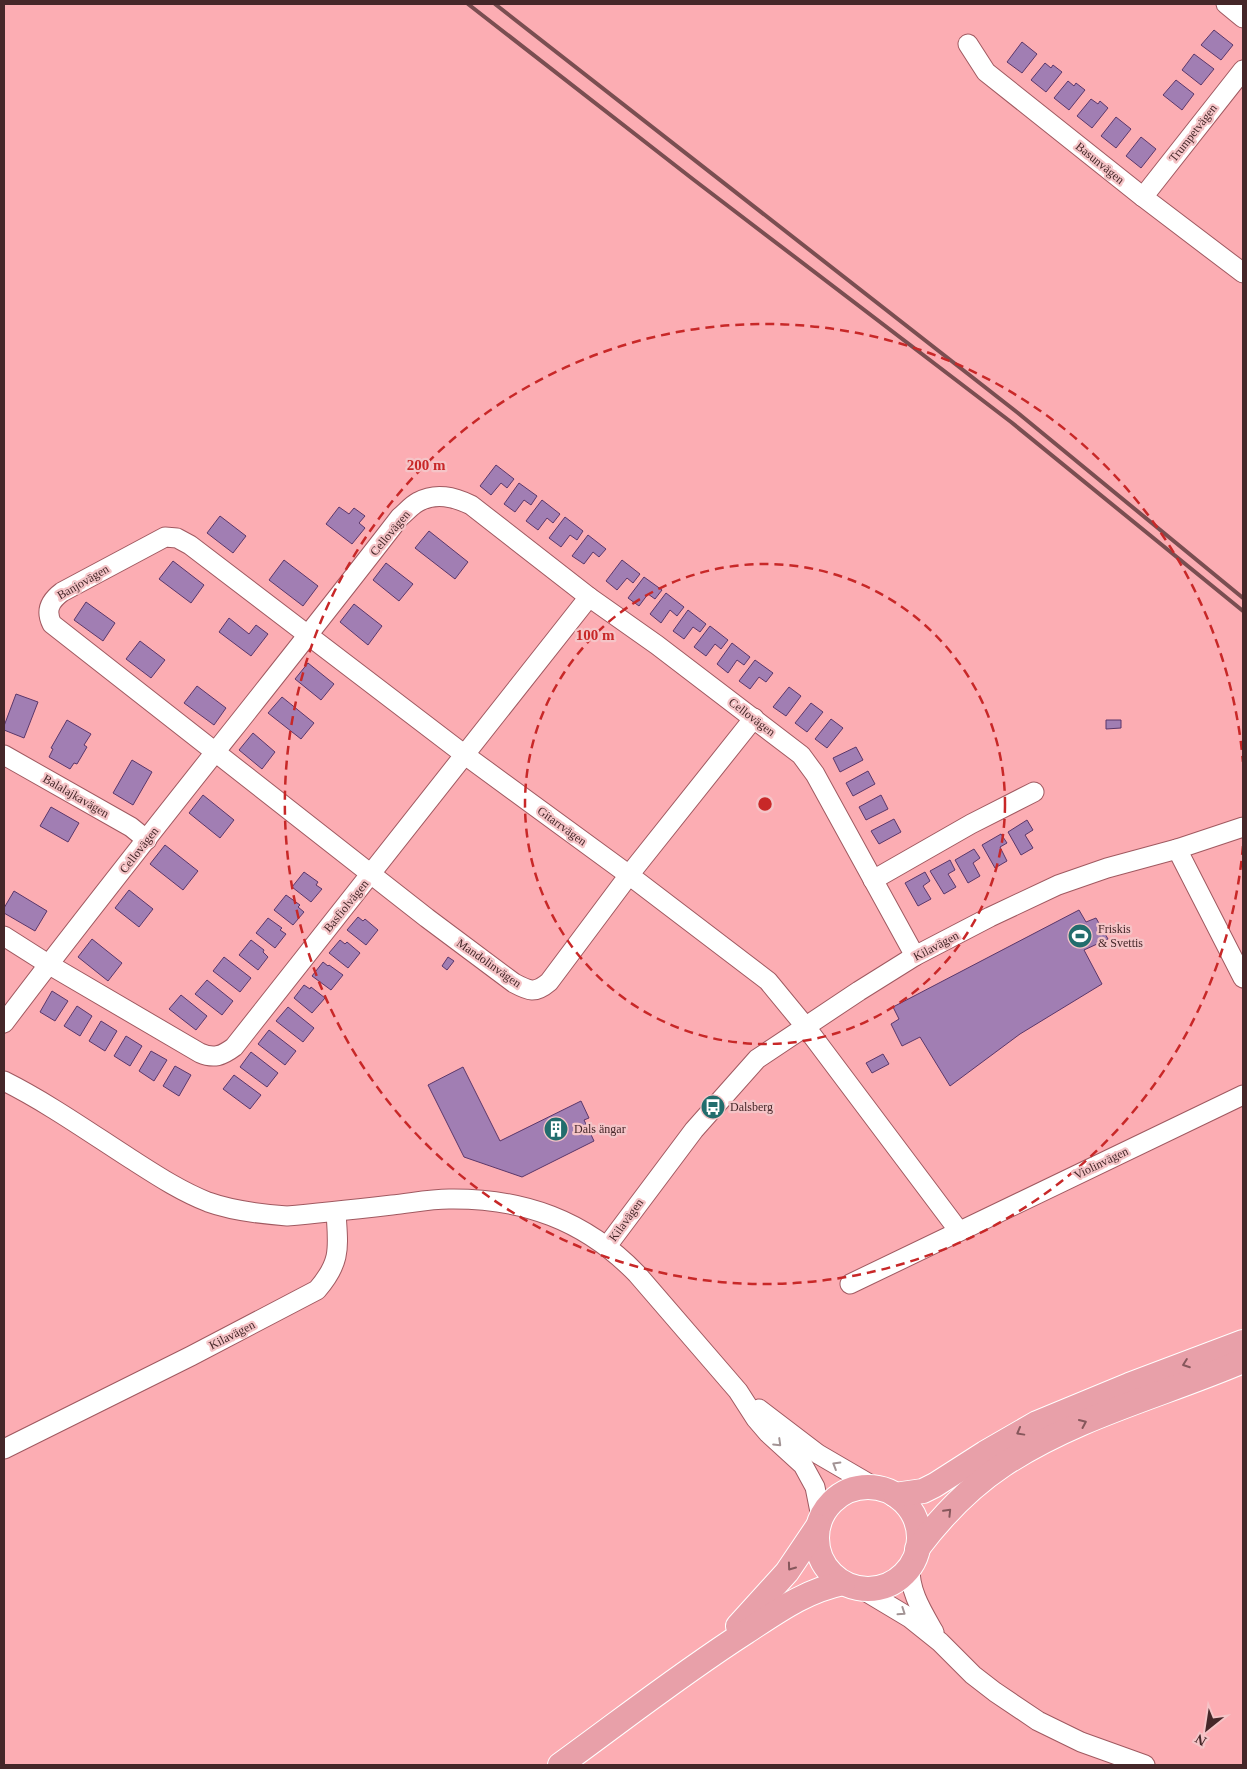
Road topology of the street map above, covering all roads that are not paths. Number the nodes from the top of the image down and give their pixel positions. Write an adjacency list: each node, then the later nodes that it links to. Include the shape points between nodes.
1 (1226, 4): 2 (street)
2 (1243, 18)
3 (968, 44): 5 (street, Basunvägen, via 986,72)
4 (1243, 70): 5 (street, Trumpetvägen)
5 (1142, 197): 6 (street, Basunvägen)
6 (1243, 273)
7 (589, 597): 8 (street, Cellovägen, via 471,504 455,497 437,496 418,502 400,517); 9 (street, Cellovägen); 12 (street, Basfiolvägen)
8 (309, 636): 10 (street, Cellovägen); 10 (street, Banjovägen, via 177,538 165,537 53,599 48,607 52,624); 12 (street, Gitarrvägen)
9 (754, 718): 18 (street, Mandolinvägen); 19 (street, Cellovägen, via 801,755 815,774)
10 (216, 752): 15 (street, Cellovägen); 17 (street, Mandolinvägen)
11 (4, 755): 15 (street, Balalajkavägen)
12 (465, 755): 17 (street, Basfiolvägen); 18 (street, Gitarrvägen)
13 (1034, 792): 19 (street)
14 (1243, 827): 16 (street, Kilavägen)
15 (147, 840): 22 (street, Cellovägen)
16 (1177, 849): 21 (street, Kilavägen, via 1058,885); 23 (street)
17 (371, 874): 18 (street, Mandolinvägen, via 508,978 535,991 549,982); 22 (street, Basfiolvägen, via 234,1047 225,1054 210,1057 200,1053)
18 (629, 875): 25 (street, Gitarrvägen, via 768,980)
19 (873, 880): 21 (street, Cellovägen)
20 (4, 936): 22 (street)
21 (915, 956): 25 (street, Kilavägen)
22 (48, 964): 24 (street, Cellovägen)
23 (1243, 978)
24 (4, 1023)
25 (805, 1026): 29 (street); 30 (street, Kilavägen, via 757,1059 730,1088)
26 (4, 1081): 28 (street, via 57,1111 174,1187 208,1202 260,1214 286,1216)
27 (1243, 1095): 29 (street, Violinvägen)
28 (336, 1212): 30 (street, Kilavägen, via 448,1198 490,1200 528,1207 558,1218); 35 (street, Kilavägen, via 336,1260 329,1276 317,1290)
29 (959, 1231): 31 (street, Violinvägen)
30 (607, 1246): 34 (street, via 637,1274)
31 (850, 1284)
32 (1243, 1342): 36 (main road, one-way to 36, via 1038,1423 984,1452 923,1491)
33 (1243, 1361): 38 (main road, one-way to 33, via 944,1516 1003,1465 1109,1411)
34 (738, 1391): 36 (street, one-way to 34, via 801,1443); 37 (street, one-way to 37, via 768,1433 803,1465 815,1488)
35 (4, 1449)
36 (887, 1492): 37 (main road, via 861,1488 844,1493 831,1503); 38 (main road, via 906,1506 914,1519 918,1534)
37 (819, 1522): 39 (main road, via 817,1541 820,1556 827,1568); 41 (main road, one-way to 41, via 788,1572)
38 (914, 1558): 39 (main road, via 900,1577 888,1585 874,1589); 40 (street, via 911,1585)
39 (852, 1586): 40 (street, one-way to 40, via 904,1614); 41 (main road, via 825,1587 794,1600)
40 (940, 1642): 43 (street, via 973,1675 1038,1721 1081,1742)
41 (708, 1656): 42 (main road)
42 (560, 1765)
43 (1145, 1765)

